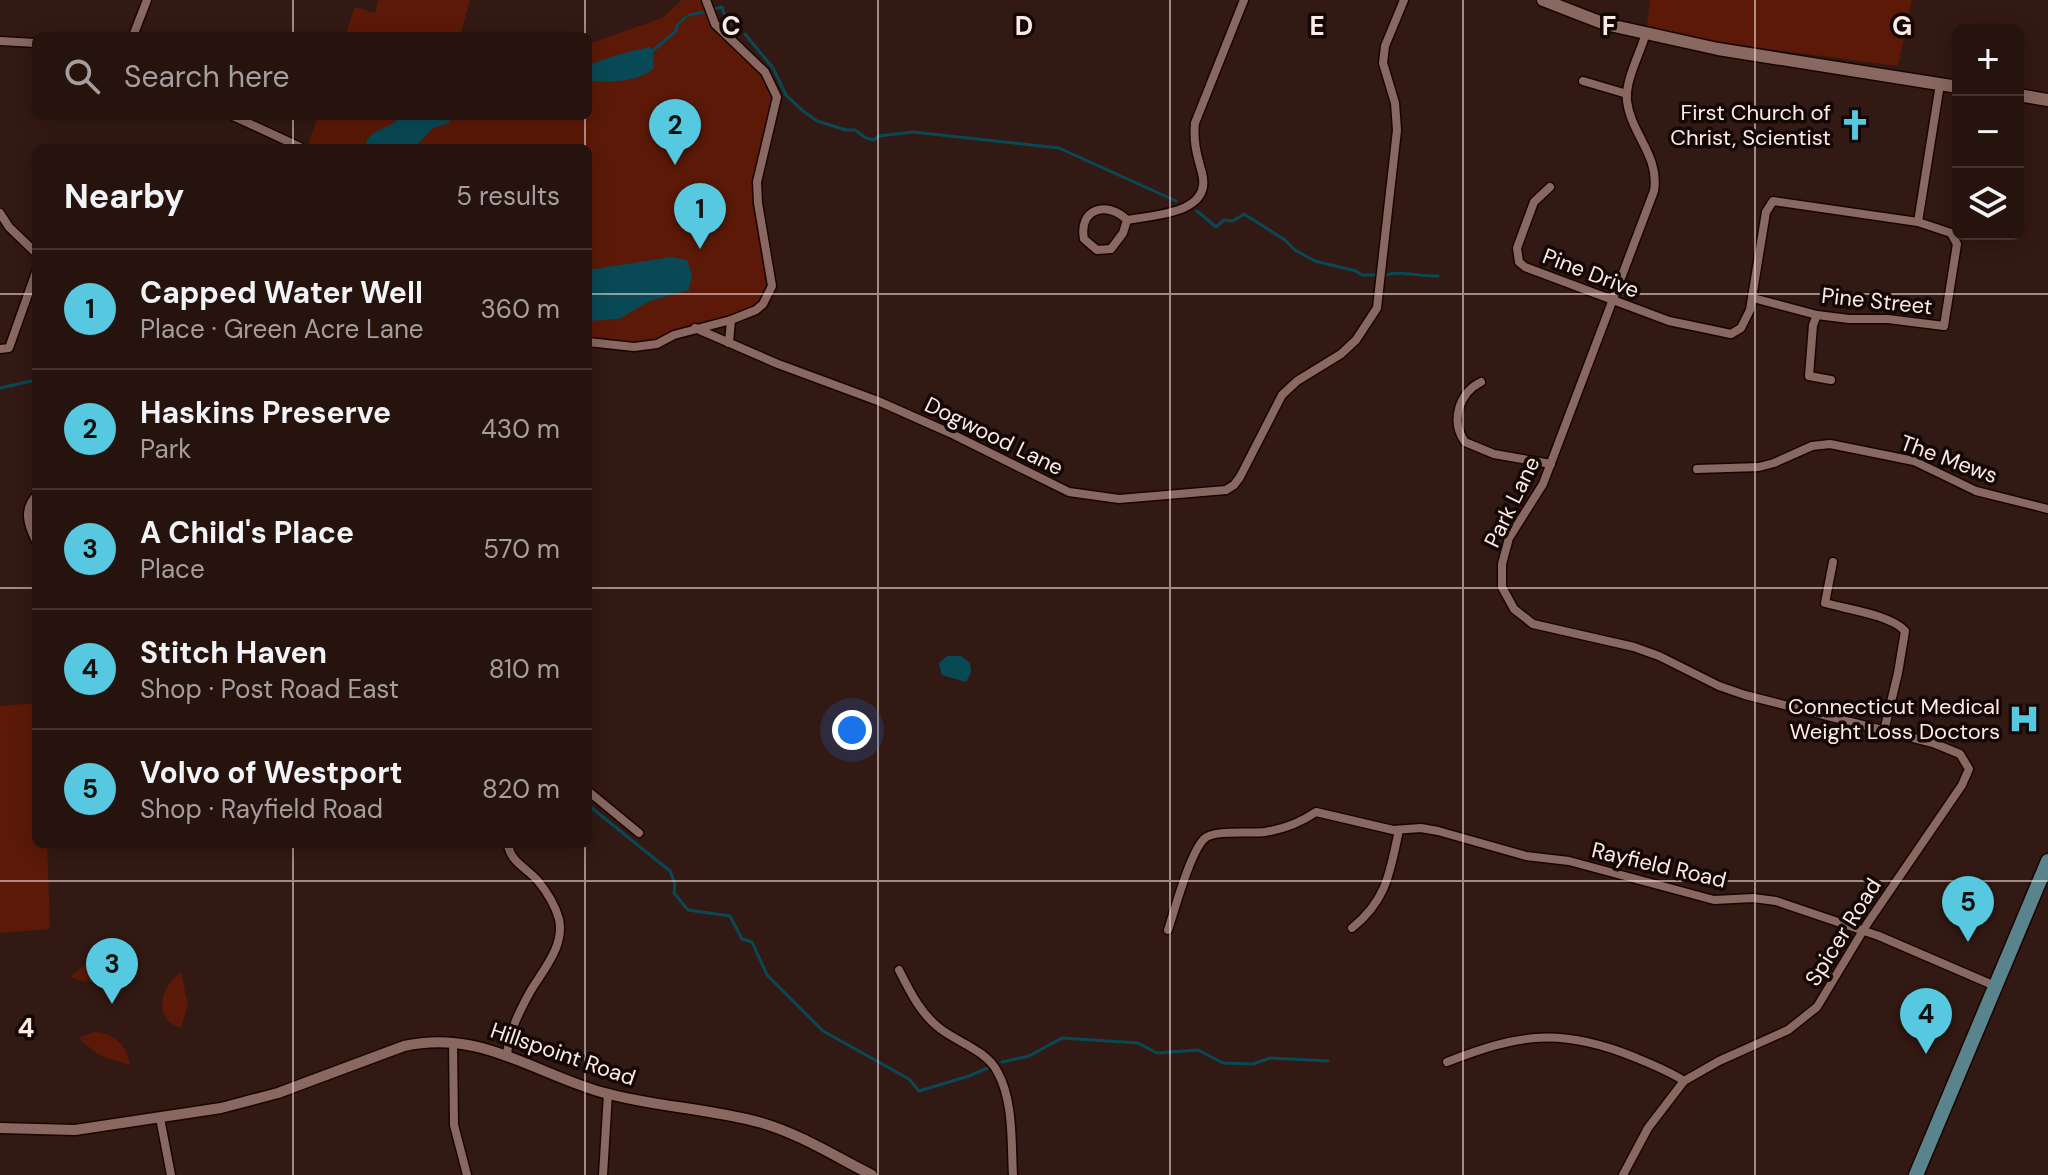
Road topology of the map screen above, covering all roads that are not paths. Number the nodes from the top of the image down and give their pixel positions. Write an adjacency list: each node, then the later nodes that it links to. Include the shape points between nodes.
1 (147, 0): 6 (street)
2 (706, 0): 27 (street, via 715,24 765,72 777,97 757,182 772,286 756,310)
3 (1244, 0): 20 (street, via 1195,123 1193,145 1204,182 1199,197 1183,209)
4 (1404, 0): 30 (street, Dogwood Lane, via 1383,63 1397,130 1377,308 1341,354 1282,395 1240,477 1226,490 1119,499 1069,492 892,407)
5 (1543, 0): 7 (main road, via 1589,19)
6 (135, 32)
7 (1646, 33): 11 (main road); 13 (street)
8 (0, 41): 9 (street)
9 (32, 43)
10 (1583, 81): 13 (street)
11 (1940, 84): 12 (main road); 21 (street)
12 (1952, 86)
13 (1627, 94): 25 (street, Park Lane, via 1631,116 1653,162 1655,182)
14 (2024, 96): 15 (main road)
15 (2048, 100)
16 (242, 120): 17 (street)
17 (294, 144)
18 (1550, 187): 25 (street, Pine Drive, via 1534,202 1517,248 1519,262)
19 (0, 213): 22 (street)
20 (1127, 220): 20 (street, via 1111,249 1097,250 1084,239 1084,221 1102,208)
21 (1918, 222): 24 (street, via 1773,201 1766,212); 26 (street, Pine Street, via 1951,233 1957,244 1944,326)
22 (32, 249)
23 (32, 283): 31 (street, via 9,348)
24 (1753, 298): 25 (street, Pine Drive, via 1746,322 1735,333 1725,334); 26 (street, Pine Street)
25 (1612, 301): 34 (street, Park Lane)
26 (1817, 315): 32 (street, via 1809,376)
27 (731, 320): 28 (street); 30 (street)
28 (695, 328): 29 (street, via 646,347); 30 (street, Dogwood Lane)
29 (592, 342)
30 (729, 343)
31 (0, 349)
32 (1831, 380)
33 (1481, 382): 34 (street, via 1472,386 1458,410 1456,423 1465,442 1494,454)
34 (1551, 464): 40 (street, Park Lane, via 1537,497 1509,538 1502,564 1503,591 1523,618 1544,628 1642,650 1727,689)
35 (1697, 469): 37 (street, The Mews, via 1759,467 1830,444 1914,461 1976,491)
36 (32, 502): 38 (street, via 27,519)
37 (2048, 509)
38 (32, 531)
39 (1833, 562): 40 (street, via 1825,603 1886,619 1905,631)
40 (1884, 731): 41 (street, Park Lane, via 1960,754)
41 (1968, 776): 49 (street, Spicer Road)
42 (592, 794): 44 (street)
43 (1399, 830): 47 (street, via 1380,896 1372,912); 48 (street, Rayfield Road, via 1316,812 1290,827 1214,833 1204,838 1193,859); 49 (street, Rayfield Road, via 1438,831 1714,900 1765,899)
44 (639, 833)
45 (510, 848): 53 (street, via 549,896 560,929 551,958 512,1030)
46 (2048, 861): 51 (main road)
47 (1352, 928)
48 (1168, 930)
49 (1863, 931): 51 (street, Rayfield Road); 55 (street, Spicer Road, via 1824,998 1807,1016)
50 (899, 970): 63 (street, via 914,999 940,1029 995,1067 1008,1104)
51 (1995, 986): 65 (main road)
52 (453, 1042): 53 (street, Hillspoint Road); 57 (street, Hillspoint Road, via 404,1046 257,1100); 60 (street, via 454,1125)
53 (507, 1055): 56 (street, Hillspoint Road)
54 (1447, 1062): 55 (street, via 1515,1040 1551,1036 1609,1047)
55 (1684, 1081): 64 (street, Spicer Road, via 1648,1128)
56 (608, 1094): 61 (street); 62 (street, Hillspoint Road, via 766,1124)
57 (160, 1118): 58 (street, Hillspoint Road, via 67,1130); 59 (street)
58 (0, 1128)
59 (171, 1175)
60 (467, 1175)
61 (603, 1175)
62 (872, 1175)
63 (1013, 1175)
64 (1623, 1175)
65 (1916, 1175)

